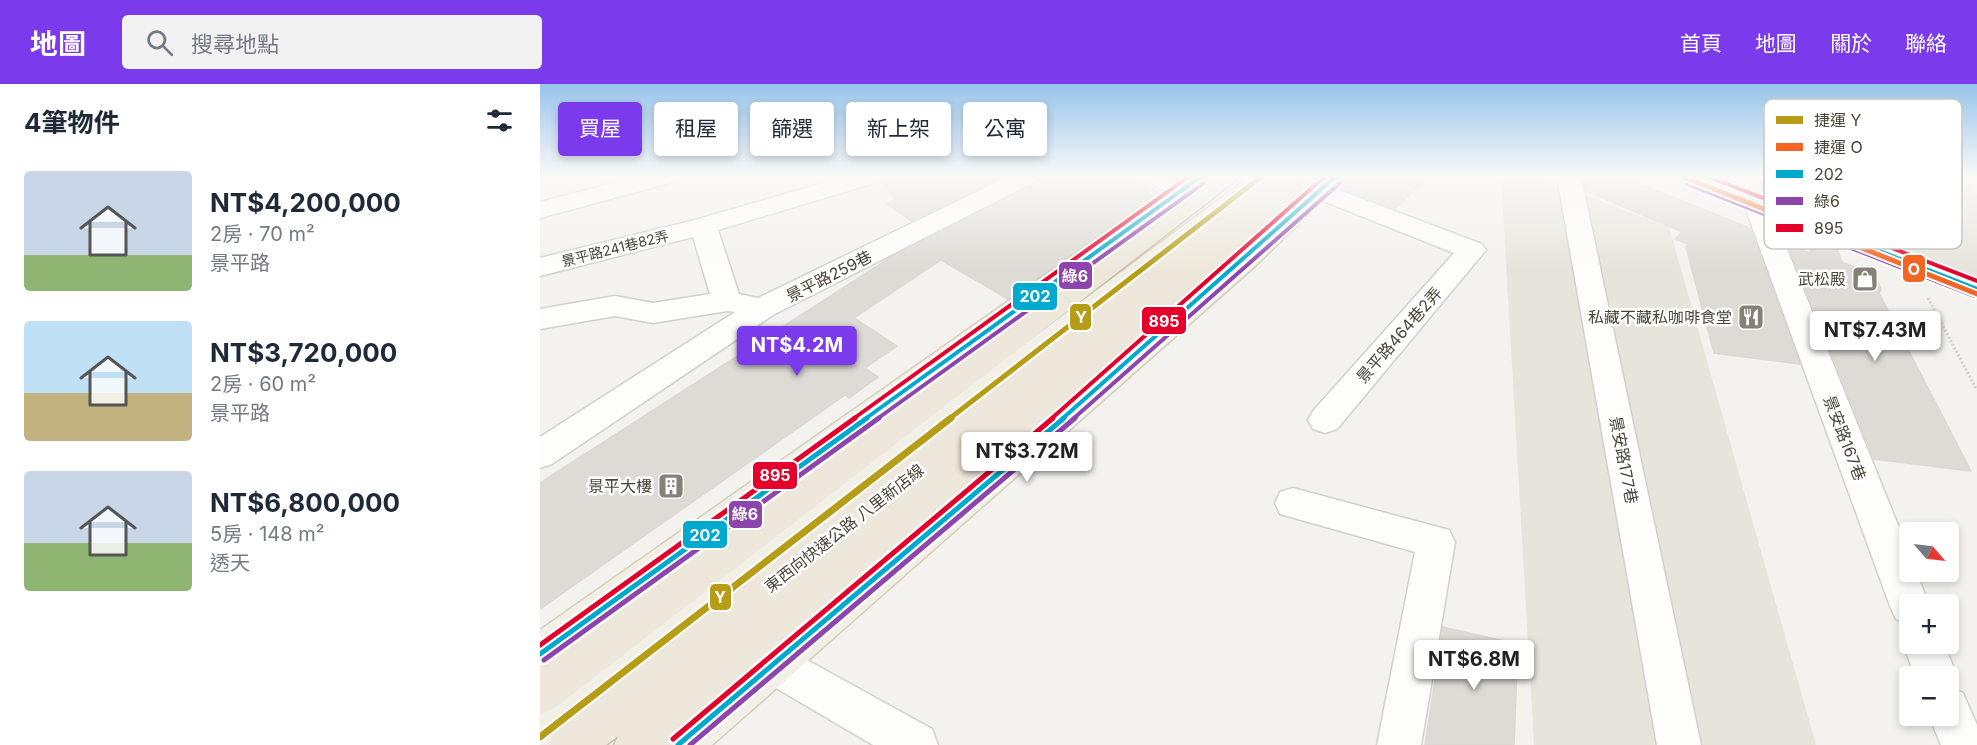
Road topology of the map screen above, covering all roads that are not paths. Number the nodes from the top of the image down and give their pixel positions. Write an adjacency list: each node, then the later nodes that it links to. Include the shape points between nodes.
1 (763, 208): 13 (lane, 景平路241巷82弄)
2 (952, 208): 19 (lane, 景平路259巷)
3 (1142, 208): 25 (main road)
4 (1184, 208): 27 (highway)
5 (1224, 208): 29 (main road)
6 (1246, 208): 30 (highway, 東西向快速公路 八里新店線)
7 (1290, 208): 31 (highway, via 1048,402)
8 (1296, 208): 26 (main road, via 1244,261)
9 (1381, 208): 21 (lane, 景平路464巷2弄, via 1472,250)
10 (1575, 208): 35 (lane, 景安路177巷)
11 (1757, 208): 12 (lane, 景安路167巷)
12 (1764, 225)
13 (703, 226): 16 (lane, 景平路241巷82弄); 18 (lane)
14 (1773, 249): 24 (lane, 景安路167巷)
15 (1879, 249): 17 (main road)
16 (540, 267)
17 (1977, 289)
18 (728, 302): 19 (lane); 20 (lane, via 653,313 615,306)
19 (763, 308): 22 (lane, 景平路259巷)
20 (540, 319)
21 (1325, 420)
22 (540, 454)
23 (1293, 503): 34 (lane, via 1436,542)
24 (1905, 594)
25 (540, 654)
26 (774, 664): 32 (main road); 33 (lane)
27 (540, 693)
28 (1955, 726): 36 (lane)
29 (540, 731)
30 (571, 745)
31 (636, 745)
32 (678, 745)
33 (916, 745)
34 (1399, 745)
35 (1679, 745)
36 (1962, 745)

